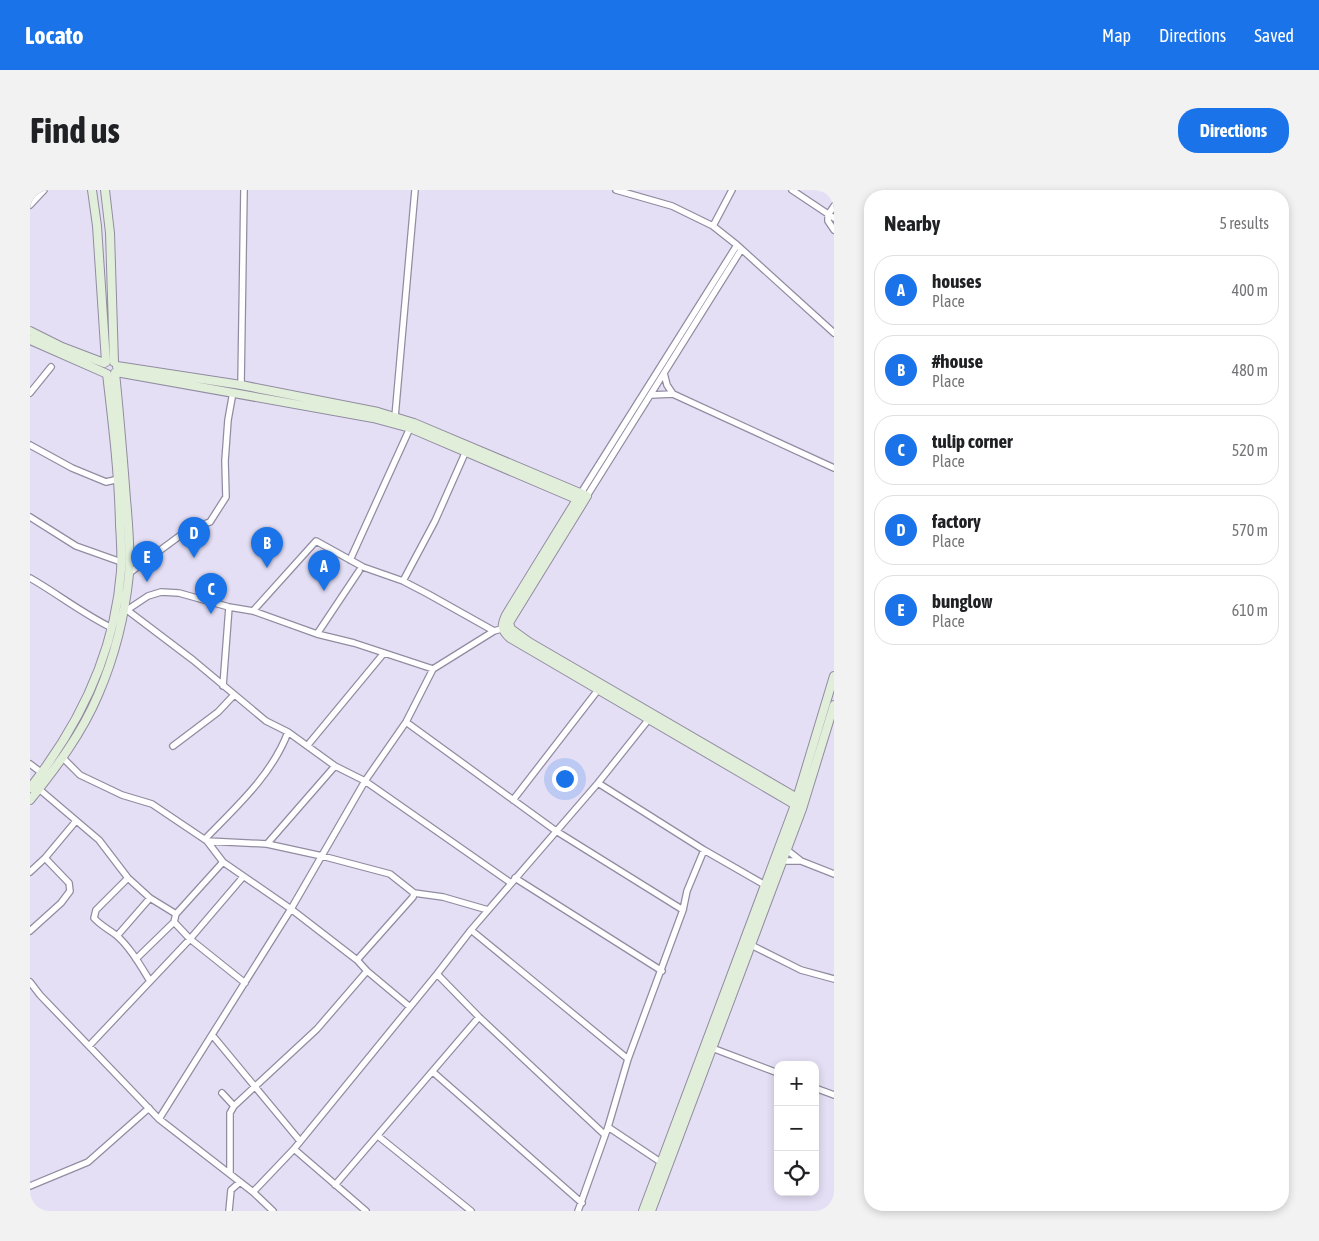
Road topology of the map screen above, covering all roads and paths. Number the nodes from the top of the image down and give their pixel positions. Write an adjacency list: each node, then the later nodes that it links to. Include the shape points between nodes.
1 (44, 190): 9 (street)
2 (92, 190): 18 (main road)
3 (105, 190): 20 (main road)
4 (244, 190): 23 (street)
5 (415, 190): 28 (street)
6 (616, 190): 12 (street, via 672,206)
7 (732, 190): 12 (street)
8 (792, 190): 11 (street)
9 (30, 205)
10 (834, 206): 11 (street)
11 (831, 217): 13 (street, via 829,224)
12 (713, 226): 14 (street)
13 (834, 230)
14 (739, 247): 16 (street); 21 (street); 34 (street)
15 (30, 331): 18 (main road)
16 (834, 333)
17 (30, 340): 22 (main road)
18 (105, 363): 20 (main road, via 110,360); 22 (main road)
19 (51, 366): 25 (street)
20 (116, 368): 22 (main road, via 113,374); 23 (main road); 24 (main road); 39 (main road)
21 (664, 373): 26 (street); 27 (street)
22 (106, 374): 33 (main road)
23 (241, 385): 28 (main road)
24 (233, 392): 29 (main road); 39 (street, via 225,461 226,497 210,522 189,529)
25 (30, 393)
26 (673, 394): 27 (street); 32 (street)
27 (651, 395): 34 (street)
28 (395, 417): 34 (main road)
29 (410, 428): 31 (main road); 36 (street)
30 (30, 445): 33 (street, via 106,482)
31 (466, 452): 34 (main road); 41 (street)
32 (834, 468)
33 (119, 479): 37 (main road)
34 (582, 498): 46 (main road, via 506,615)
35 (30, 517): 37 (street, via 76,546)
36 (350, 560): 41 (street); 44 (street, via 319,541 314,542)
37 (121, 562): 45 (main road)
38 (359, 571): 47 (street)
39 (128, 574): 43 (main road)
40 (30, 578): 45 (street)
41 (403, 581): 46 (street)
42 (229, 607): 43 (street, via 179,593 161,592); 44 (street); 51 (street)
43 (125, 609): 51 (street); 61 (main road, via 98,696)
44 (253, 611): 47 (street)
45 (112, 628): 64 (main road, via 100,669 81,712)
46 (502, 629): 49 (street); 52 (main road, via 510,638); 55 (main road, via 514,632)
47 (317, 634): 48 (street)
48 (384, 653): 49 (street); 60 (street)
49 (433, 669): 57 (street)
50 (834, 676): 70 (main road)
51 (223, 686): 53 (street)
52 (598, 690): 55 (main road); 69 (street)
53 (234, 695): 58 (street, via 266,721); 59 (street, via 218,712)
54 (834, 705): 70 (main road)
55 (635, 707): 56 (main road); 70 (main road)
56 (649, 719): 66 (street); 70 (main road)
57 (406, 722): 65 (street); 69 (street)
58 (288, 732): 60 (street); 73 (street, via 283,747 253,790)
59 (173, 746)
60 (307, 746): 63 (street)
61 (62, 757): 67 (main road); 73 (street, via 80,775 122,795 152,804)
62 (30, 764): 64 (street)
63 (335, 766): 65 (street); 74 (street)
64 (42, 773): 67 (main road)
65 (364, 781): 77 (street); 86 (street)
66 (598, 783): 72 (street); 75 (street)
67 (34, 789): 68 (main road); 71 (street)
68 (30, 800)
69 (513, 800): 72 (street)
70 (800, 804): 76 (main road); 87 (main road)
71 (76, 821): 78 (street); 85 (street, via 99,840)
72 (556, 831): 86 (street); 92 (street)
73 (206, 840): 74 (street); 81 (street)
74 (267, 844): 77 (street)
75 (704, 850): 87 (street); 92 (street, via 687,891)
76 (787, 850): 79 (main road); 80 (street)
77 (322, 856): 88 (street, via 390,874); 90 (street)
78 (45, 858): 82 (street); 96 (street, via 69,883 70,891)
79 (782, 861): 80 (street); 99 (main road)
80 (801, 861): 83 (street)
81 (223, 862): 84 (street); 93 (street)
82 (30, 872)
83 (834, 874)
84 (243, 877): 90 (street); 98 (street)
85 (128, 878): 89 (street); 97 (street, via 96,910 94,918)
86 (513, 881): 91 (street); 103 (street)
87 (765, 885): 129 (main road)
88 (414, 893): 91 (street, via 444,897); 101 (street)
89 (150, 898): 93 (street); 97 (street)
90 (292, 908): 101 (street); 108 (street)
91 (488, 910): 95 (street)
92 (683, 910): 103 (street)
93 (176, 914): 94 (street)
94 (174, 922): 98 (street); 100 (street)
95 (471, 930): 104 (street); 114 (street)
96 (30, 931)
97 (117, 936): 100 (street)
98 (190, 939): 105 (street); 108 (street)
99 (751, 945): 106 (street, via 801,970); 113 (main road)
100 (136, 958): 105 (street)
101 (357, 960): 102 (street)
102 (367, 971): 109 (street); 117 (street, via 317,1029)
103 (662, 971): 114 (street)
104 (437, 974): 109 (street); 110 (street)
105 (150, 980): 112 (street)
106 (834, 980)
107 (30, 982): 112 (street)
108 (246, 983): 111 (street)
109 (410, 1007): 127 (street)
110 (479, 1017): 116 (street); 125 (street)
111 (213, 1036): 117 (street); 123 (street)
112 (89, 1046): 122 (street)
113 (712, 1048): 115 (street); 142 (main road)
114 (628, 1059): 124 (street)
115 (774, 1071)
116 (433, 1072): 126 (street); 135 (street)
117 (255, 1087): 121 (street); 127 (street)
118 (819, 1089): 120 (street)
119 (222, 1093): 121 (street)
120 (834, 1095)
121 (234, 1106): 130 (street, via 230,1113)
122 (148, 1108): 123 (street); 133 (street, via 88,1162)
123 (159, 1119): 130 (street)
124 (608, 1127): 125 (street); 129 (street)
125 (605, 1135): 135 (street)
126 (378, 1136): 132 (street); 139 (street)
127 (300, 1141): 128 (street)
128 (294, 1149): 132 (street); 134 (street)
129 (662, 1163): 141 (main road)
130 (230, 1174): 131 (street)
131 (240, 1182): 134 (street); 136 (street, via 230,1190)
132 (335, 1185): 138 (street)
133 (30, 1186)
134 (253, 1192): 137 (street)
135 (582, 1203): 140 (street)
136 (229, 1211)
137 (273, 1211)
138 (366, 1211)
139 (471, 1211)
140 (578, 1211)
141 (644, 1211)
142 (651, 1211)

